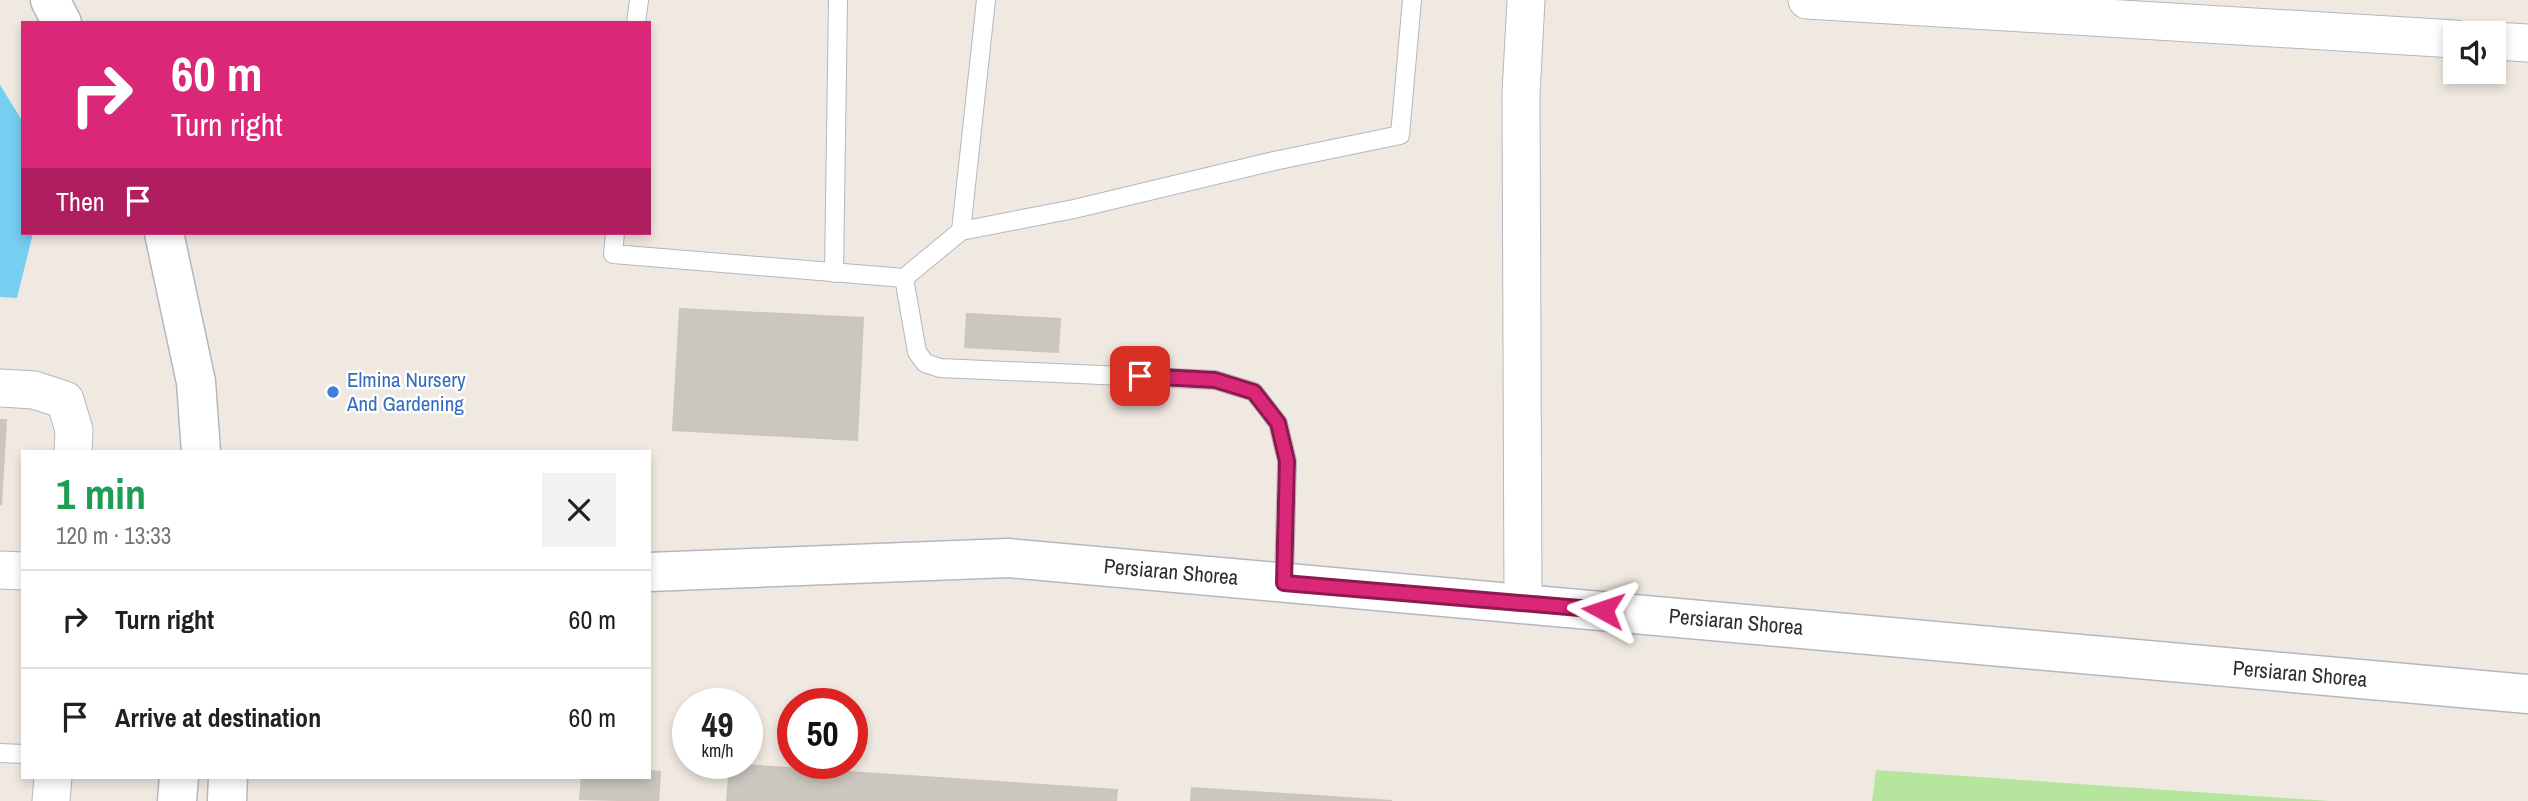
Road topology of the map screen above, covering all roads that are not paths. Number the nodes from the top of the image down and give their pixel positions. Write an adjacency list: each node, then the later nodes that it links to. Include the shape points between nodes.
1 (50, 0): 8 (main road)
2 (639, 0): 9 (lane)
3 (838, 0): 16 (lane)
4 (986, 0): 13 (lane)
5 (1412, 0): 13 (lane, via 1400,135)
6 (1526, 0): 25 (street, via 1521,94)
7 (1807, 0): 10 (street, via 2216,18)
8 (61, 21)
9 (636, 21)
10 (2443, 38)
11 (2506, 42): 12 (street)
12 (2528, 43)
13 (961, 231): 17 (lane)
14 (164, 235): 20 (main road, via 196,382)
15 (615, 235): 16 (lane, via 612,254)
16 (834, 273): 17 (lane)
17 (904, 278): 24 (lane, via 917,352 925,363 940,368 1215,380 1254,392 1278,423 1287,461)
18 (0, 388): 19 (street, via 34,390 65,400 74,430)
19 (73, 450)
20 (201, 450)
21 (0, 570): 22 (street)
22 (21, 571)
23 (651, 572): 24 (main road, Persiaran Shorea, via 1008,558)
24 (1284, 583): 25 (main road, Persiaran Shorea)
25 (1523, 603): 26 (main road, Persiaran Shorea)
26 (2528, 694)
27 (0, 753): 28 (lane)
28 (21, 754)
29 (53, 779): 32 (street)
30 (178, 779): 33 (main road)
31 (228, 779): 34 (main road)
32 (51, 801)
33 (177, 801)
34 (227, 801)

